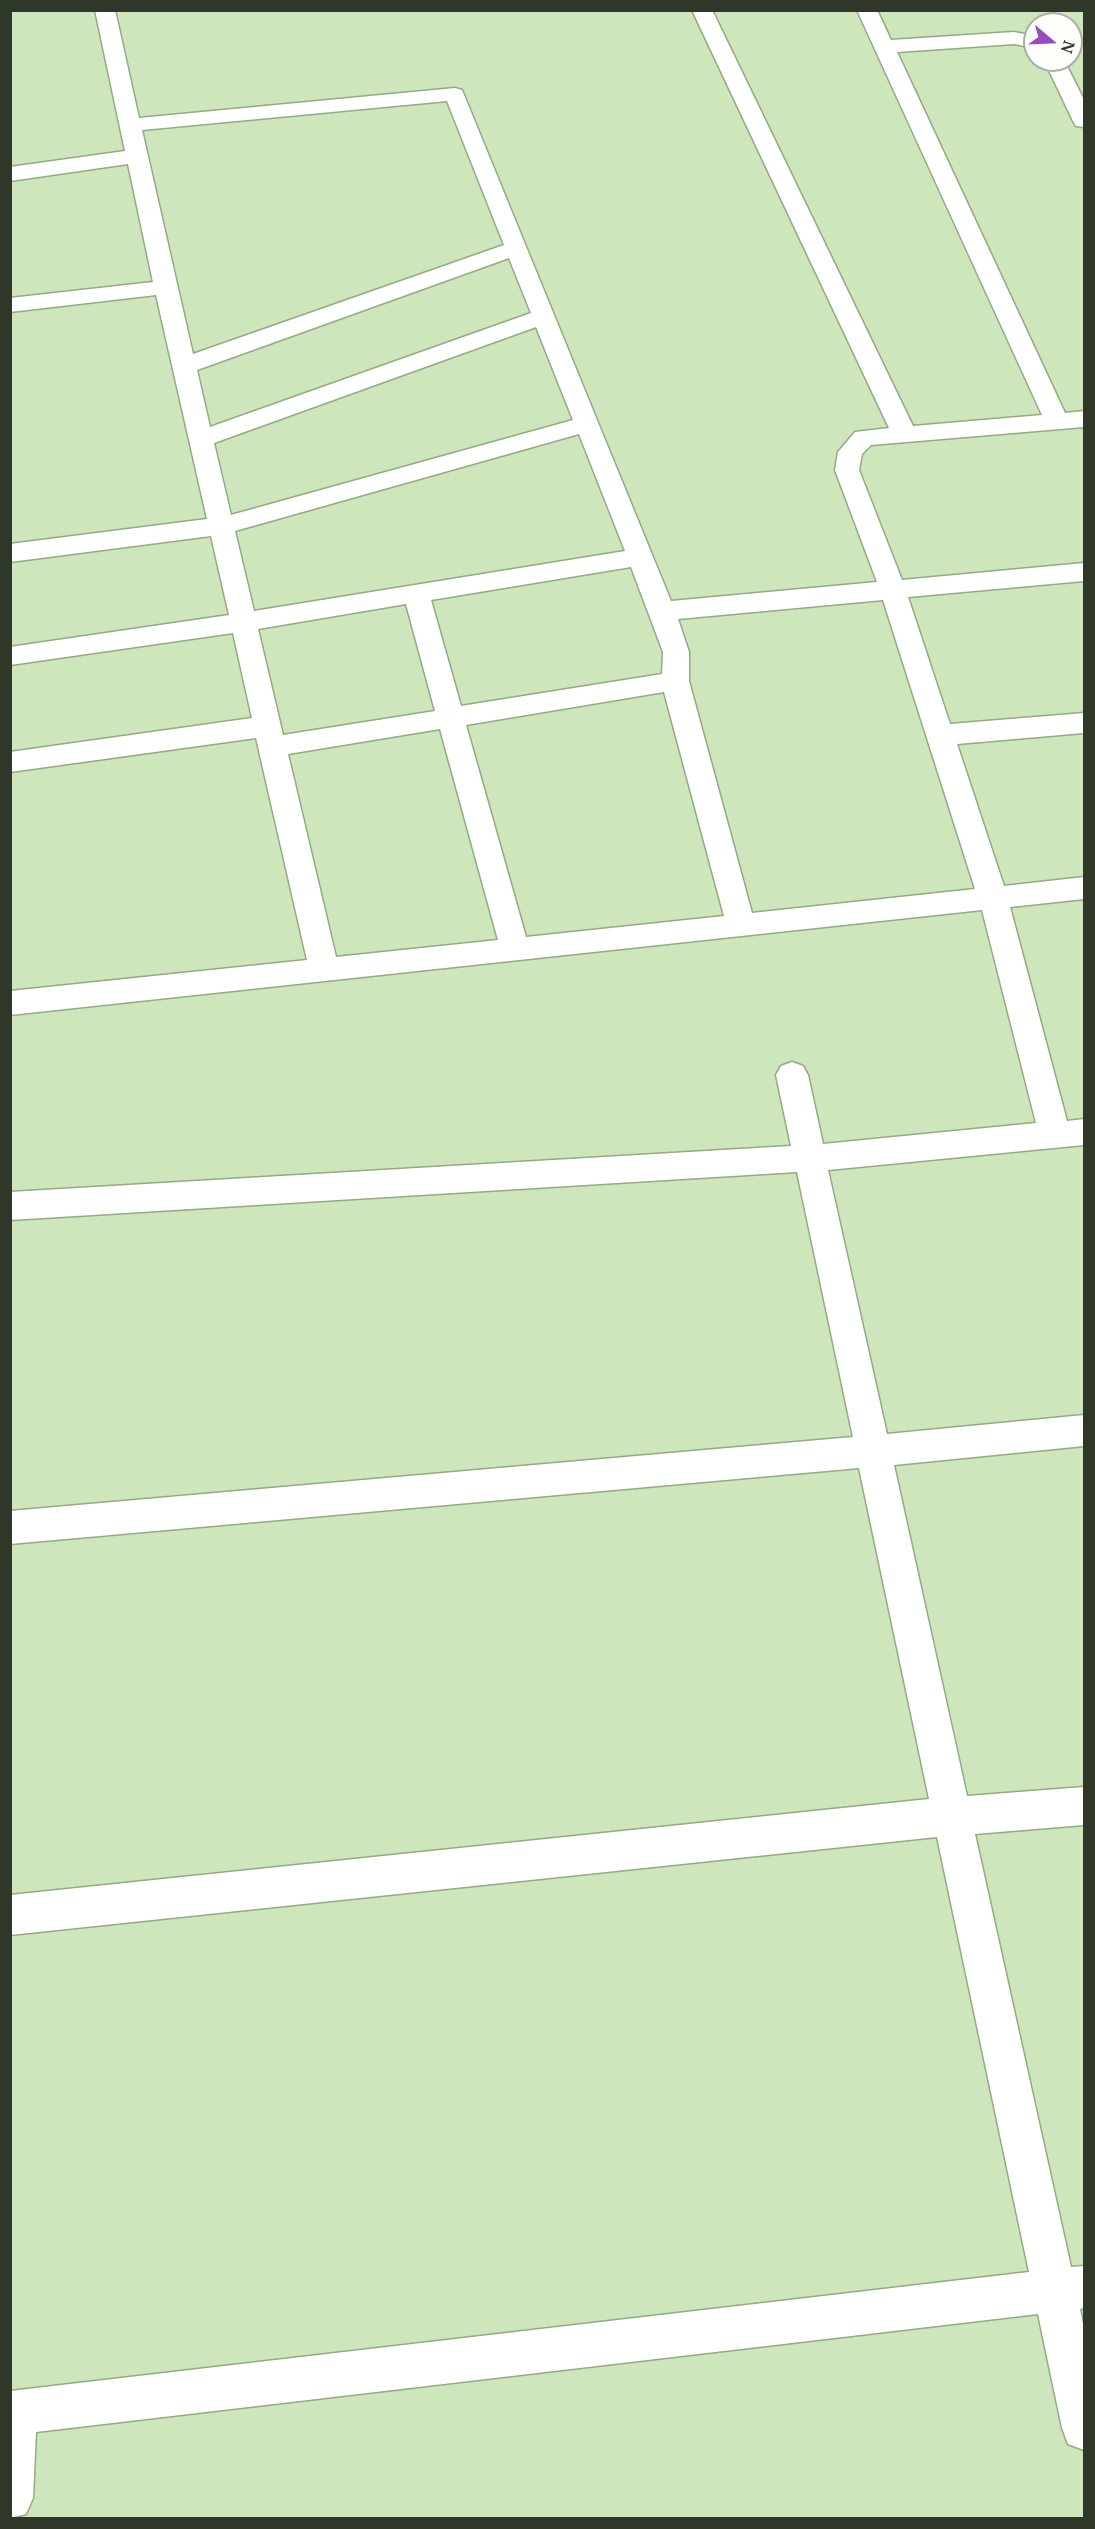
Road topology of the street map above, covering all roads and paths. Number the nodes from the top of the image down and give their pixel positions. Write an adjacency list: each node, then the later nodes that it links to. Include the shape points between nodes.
1 (105, 10): 8 (street)
2 (702, 10): 19 (street)
3 (867, 10): 5 (street)
4 (1023, 40): 5 (street)
5 (884, 47): 17 (street)
6 (1060, 72): 7 (street)
7 (1084, 121)
8 (130, 125): 9 (street); 11 (street, via 455,94)
9 (137, 156): 10 (street); 12 (street)
10 (10, 174)
11 (517, 248): 14 (street); 15 (street)
12 (166, 287): 13 (street); 15 (street)
13 (10, 305)
14 (544, 316): 18 (street); 20 (street)
15 (184, 366): 20 (street)
16 (1084, 419): 17 (street)
17 (1056, 422): 19 (street)
18 (587, 424): 21 (street); 23 (street)
19 (904, 433): 25 (street, via 864,438 850,452 847,470)
20 (201, 439): 21 (street)
21 (221, 526): 22 (street); 28 (street)
22 (10, 553)
23 (640, 557): 26 (street); 27 (street)
24 (1084, 572): 25 (street)
25 (892, 591): 27 (street); 33 (street)
26 (416, 594): 28 (street); 31 (street)
27 (662, 611): 30 (street, via 676,652)
28 (243, 622): 29 (street); 34 (street)
29 (10, 656)
30 (675, 681): 31 (street); 38 (street)
31 (451, 718): 34 (street); 39 (street)
32 (1084, 723): 33 (street)
33 (940, 735): 37 (street)
34 (270, 737): 35 (street); 40 (street)
35 (10, 762)
36 (1084, 888): 37 (street)
37 (993, 898): 38 (street); 43 (street)
38 (741, 925): 39 (street)
39 (515, 949): 40 (street)
40 (324, 970): 41 (street)
41 (10, 1003)
42 (792, 1075): 44 (street)
43 (1070, 1133): 44 (street)
44 (811, 1158): 45 (street); 47 (street)
45 (10, 1206)
46 (1084, 1430): 47 (street)
47 (874, 1451): 48 (street); 50 (street)
48 (10, 1528)
49 (1084, 1806): 50 (street)
50 (952, 1816): 51 (street); 52 (street)
51 (10, 1915)
52 (1070, 2289): 53 (street); 54 (street)
53 (13, 2412): 55 (street)
54 (1084, 2428)
55 (10, 2498)

